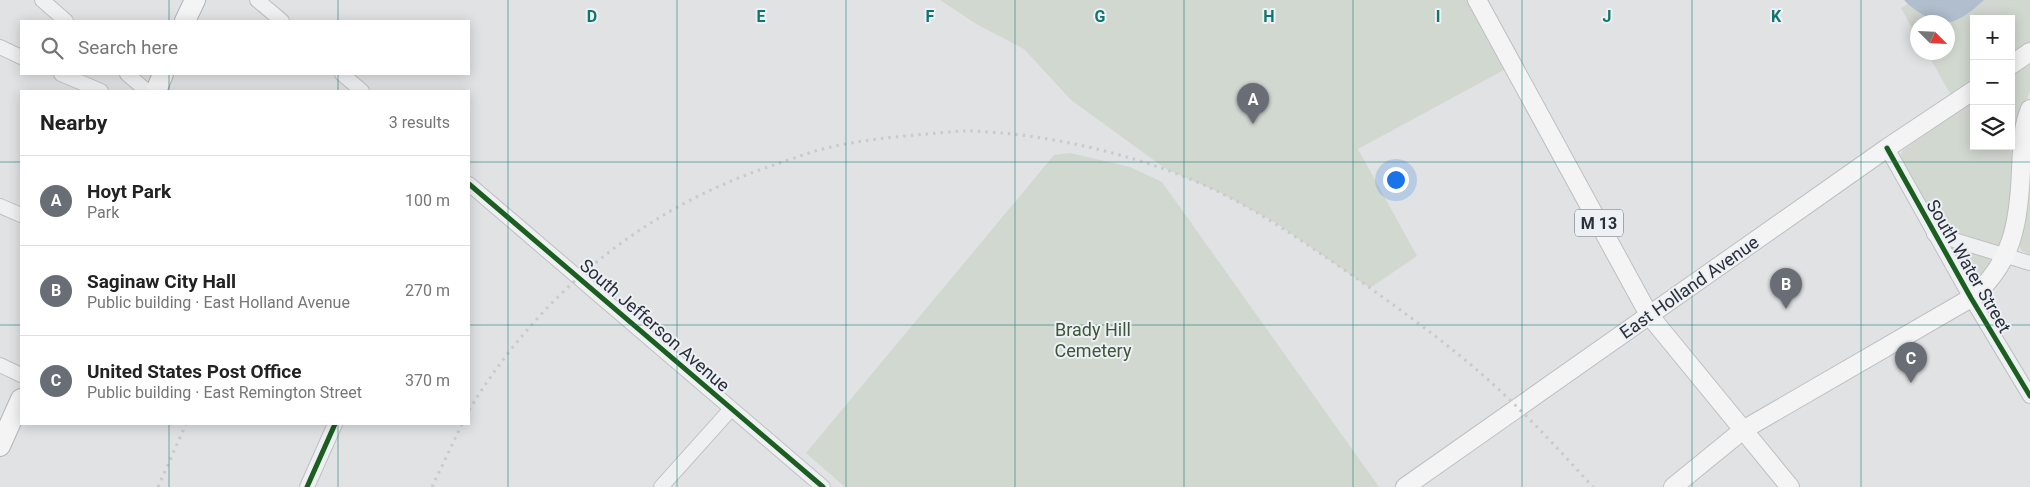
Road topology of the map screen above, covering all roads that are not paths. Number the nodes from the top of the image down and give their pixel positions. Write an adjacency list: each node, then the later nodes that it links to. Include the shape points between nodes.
1 (42, 0): 5 (street)
2 (194, 0): 6 (highway)
3 (258, 0): 7 (street)
4 (1477, 0): 30 (main road, M 13)
5 (65, 20)
6 (186, 20)
7 (281, 20)
8 (0, 47): 10 (street)
9 (2030, 52): 11 (main road)
10 (20, 56)
11 (2015, 62)
12 (62, 75): 16 (street)
13 (128, 75): 17 (street)
14 (163, 75): 18 (highway)
15 (343, 75): 19 (street)
16 (98, 90)
17 (146, 90)
18 (156, 90)
19 (361, 90)
20 (1970, 93): 22 (main road, East Holland Avenue)
21 (2030, 109): 27 (main road, via 2022,142 2016,225)
22 (1887, 148): 26 (street, South Water Street); 30 (main road, East Holland Avenue)
23 (470, 185): 35 (street, South Jefferson Avenue)
24 (0, 206): 25 (street)
25 (20, 216)
26 (1934, 234): 27 (street); 29 (street, South Water Street)
27 (2005, 257): 28 (street); 29 (main road, via 1985,286)
28 (2030, 263)
29 (1971, 298): 33 (street, South Water Street); 37 (main road)
30 (1649, 315): 37 (main road, M 13); 42 (main road, East Holland Avenue)
31 (0, 365): 32 (street)
32 (20, 375)
33 (2030, 396)
34 (20, 401): 38 (highway)
35 (731, 408): 40 (street); 41 (street, South Jefferson Avenue)
36 (335, 425): 39 (street)
37 (1743, 430): 43 (main road); 44 (main road, M 13)
38 (0, 446)
39 (308, 487)
40 (661, 487)
41 (823, 487)
42 (1405, 487)
43 (1674, 487)
44 (1790, 487)

